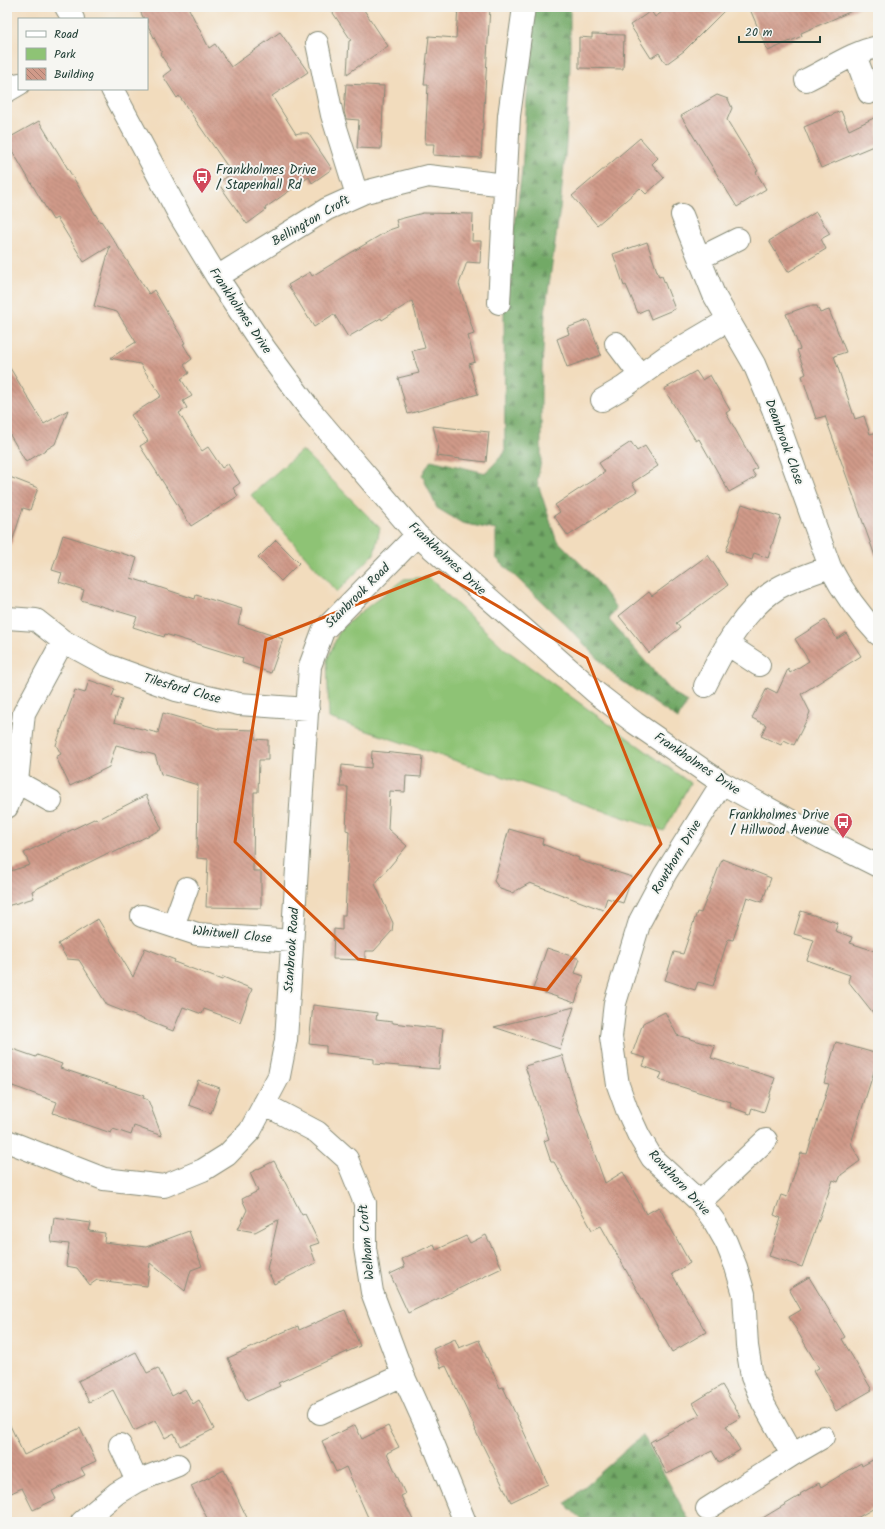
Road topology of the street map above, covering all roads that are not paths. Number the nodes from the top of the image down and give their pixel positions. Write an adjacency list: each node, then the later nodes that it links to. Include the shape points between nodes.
1 (66, 7): 3 (street)
2 (524, 7): 12 (street, via 509,116)
3 (72, 18)
4 (317, 43): 13 (street, via 332,115)
5 (878, 47): 6 (street)
6 (855, 55): 7 (street); 11 (street)
7 (806, 80)
8 (18, 85): 10 (street)
9 (113, 90): 17 (street, Frankholmes Drive, via 180,216)
10 (7, 91)
11 (869, 93)
12 (506, 185): 13 (street, Bellington Croft, via 428,176); 18 (street)
13 (357, 195): 17 (street, Bellington Croft, via 327,209)
14 (682, 215): 16 (street, Deanbrook Close)
15 (738, 239): 16 (street)
16 (700, 258): 19 (street, Deanbrook Close, via 714,295)
17 (217, 277): 23 (street, Frankholmes Drive, via 265,349 311,411)
18 (499, 303)
19 (728, 320): 21 (street); 24 (street, Deanbrook Close, via 754,364 773,409)
20 (616, 343): 21 (street)
21 (640, 375): 22 (street)
22 (602, 400)
23 (417, 535): 31 (street, Stanbrook Road, via 323,631 310,666); 33 (street, Frankholmes Drive, via 595,692)
24 (830, 567): 26 (street, Deanbrook Close, via 843,591); 28 (street, via 778,588 754,608)
25 (7, 618): 27 (street, Tilesford Close, via 36,620)
26 (878, 634)
27 (63, 641): 31 (street, Tilesford Close, via 107,665 176,690 238,704); 32 (street, via 24,713)
28 (727, 644): 29 (street); 30 (street)
29 (759, 665)
30 (705, 686)
31 (308, 709): 40 (street, Stanbrook Road)
32 (17, 782): 34 (street); 35 (street)
33 (722, 783): 36 (street, Frankholmes Drive); 44 (street, Rowthorn Drive, via 664,874 640,921 615,1003 611,1037 618,1084 639,1136 652,1158)
34 (52, 801)
35 (7, 807)
36 (878, 866)
37 (187, 888): 39 (street, Whitwell Close)
38 (142, 916): 39 (street, Whitwell Close)
39 (173, 926): 40 (street, Whitwell Close, via 197,934)
40 (292, 941): 41 (street, Stanbrook Road, via 286,1040 279,1076)
41 (264, 1104): 43 (street, Stanbrook Road, via 250,1131 228,1155 203,1170 164,1186 104,1179); 45 (street, Welham Croft, via 317,1132 347,1159 365,1203 365,1248 372,1292)
42 (766, 1140): 44 (street)
43 (7, 1141)
44 (700, 1202): 49 (street, Rowthorn Drive, via 726,1242 736,1267 744,1294 747,1346 752,1377 763,1403)
45 (403, 1375): 46 (street); 54 (street, Welham Croft)
46 (320, 1413)
47 (824, 1437): 49 (street)
48 (120, 1445): 51 (street)
49 (792, 1454): 52 (street)
50 (178, 1465): 51 (street)
51 (137, 1481): 53 (street, via 117,1493)
52 (707, 1509)
53 (82, 1522)
54 (464, 1522)

